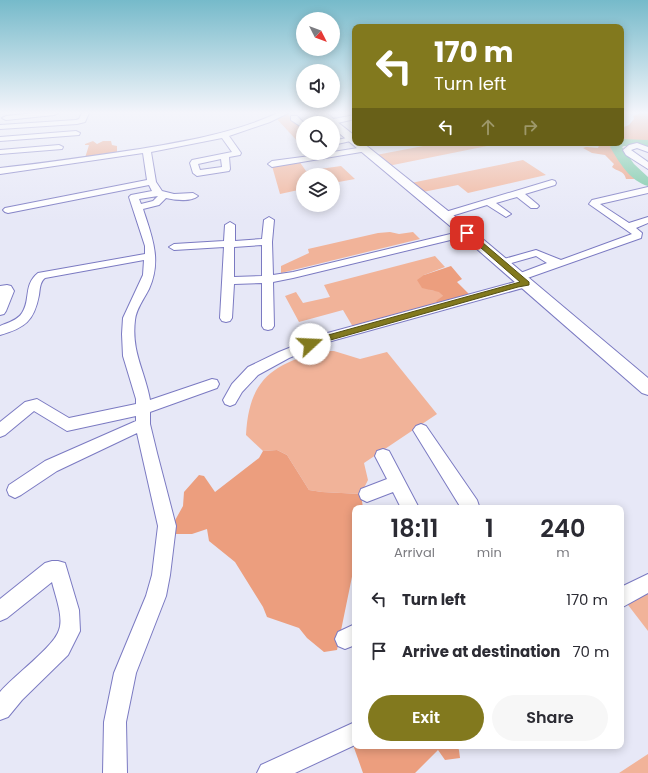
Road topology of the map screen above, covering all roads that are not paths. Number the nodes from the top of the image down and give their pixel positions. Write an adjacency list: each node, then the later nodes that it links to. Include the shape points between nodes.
1 (38, 149): 9 (street)
2 (58, 149): 12 (street)
3 (154, 149): 8 (street)
4 (234, 149): 10 (street, via 237,153)
5 (326, 149): 11 (street)
6 (365, 149): 25 (main road)
7 (628, 149): 13 (street, via 629,153)
8 (147, 150): 12 (street); 15 (street)
9 (0, 152)
10 (225, 157)
11 (272, 164)
12 (52, 165): 14 (street)
13 (648, 166)
14 (0, 171)
15 (152, 182): 18 (street); 23 (street)
16 (548, 184): 20 (street)
17 (648, 190): 29 (street, via 594,202)
18 (160, 193): 19 (street, via 174,197); 34 (street, via 162,198 158,202 137,208 150,246)
19 (193, 196)
20 (521, 196): 21 (street); 22 (street)
21 (489, 202): 24 (street); 25 (street)
22 (534, 206)
23 (8, 210)
24 (506, 214)
25 (445, 215): 30 (main road)
26 (269, 220): 31 (street)
27 (648, 220): 29 (street)
28 (230, 225): 32 (street)
29 (628, 227): 36 (street, via 638,235)
30 (460, 235): 35 (main road); 37 (street)
31 (267, 242): 32 (street); 37 (street)
32 (229, 243): 33 (street); 38 (street)
33 (174, 247)
34 (150, 256): 44 (street, via 42,275 36,280 27,318); 48 (street, via 149,275 129,318 128,334 130,356 143,399)
35 (501, 263): 36 (street, via 536,253); 39 (main road)
36 (557, 264): 39 (street)
37 (268, 279): 38 (street); 43 (street)
38 (228, 281): 42 (street)
39 (518, 283): 46 (main road); 47 (street, via 324,339 284,355 253,371)
40 (0, 290): 41 (street, via 8,291)
41 (0, 311)
42 (226, 318)
43 (268, 326)
44 (0, 331)
45 (212, 384): 48 (street)
46 (648, 388)
47 (230, 400)
48 (143, 416): 50 (street, via 113,414 67,426 34,405); 53 (street); 62 (street, via 167,526 156,596 125,672 115,722)
49 (421, 430): 56 (street)
50 (0, 431)
51 (383, 456): 52 (street)
52 (397, 483): 54 (street); 55 (street)
53 (15, 490)
54 (367, 494)
55 (408, 505)
56 (470, 505)
57 (648, 583): 58 (street)
58 (624, 596)
59 (0, 612): 60 (street, via 52,570 58,570 69,610 70,631 61,648 14,692)
60 (0, 709)
61 (352, 734): 63 (street)
62 (115, 773)
63 (269, 773)

